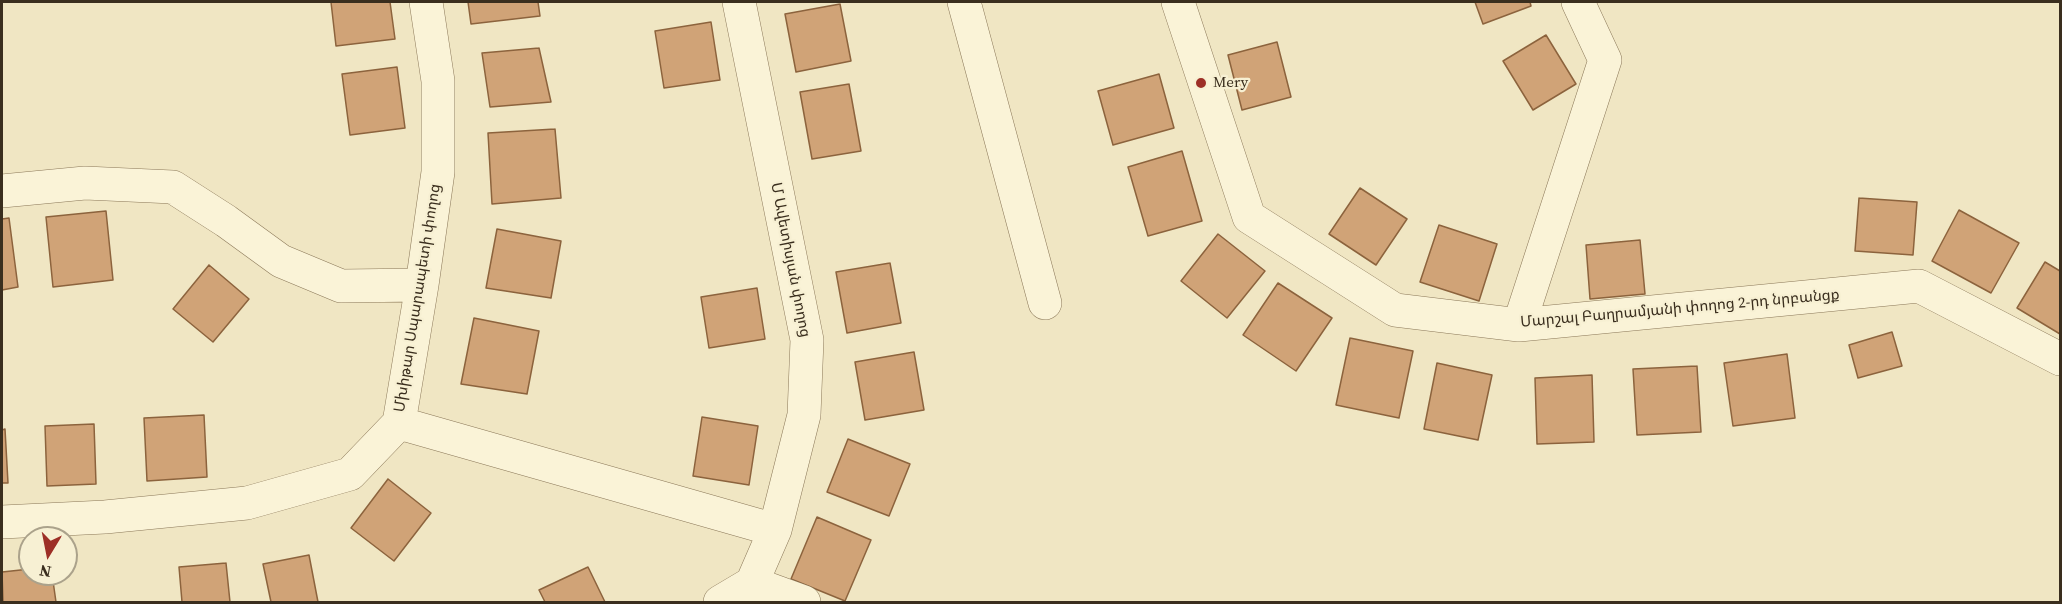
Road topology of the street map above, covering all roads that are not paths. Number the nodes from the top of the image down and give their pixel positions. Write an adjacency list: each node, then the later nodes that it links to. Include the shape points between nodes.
1 (426, 2): 7 (street, Մխիթար Սպարապետի փողոց, via 438,81 438,171)
2 (739, 2): 13 (street, Մ Ավետիսյան փողոց, via 807,340 804,415)
3 (964, 2): 8 (street)
4 (1178, 2): 9 (street, Մարշալ Բաղրամյանի փողոց 2-րդ նրբանցք, via 1249,217 1395,310)
5 (1578, 2): 9 (street, via 1605,60)
6 (2, 191): 7 (street, via 85,183 173,187 281,261 341,286)
7 (422, 285): 11 (street, Մխիթար Սպարապետի փողոց)
8 (1045, 303)
9 (1519, 325): 10 (street, Մարշալ Բաղրամյանի փողոց 2-րդ նրբանցք, via 1919,286)
10 (2061, 360)
11 (399, 423): 12 (street, Մխիթար Սպարապետի փողոց, via 350,474 247,503); 13 (street)
12 (2, 522)
13 (775, 530): 14 (street, Մ Ավետիսյան փողոց)
14 (752, 583): 15 (street); 16 (street)
15 (720, 603)
16 (804, 603)

